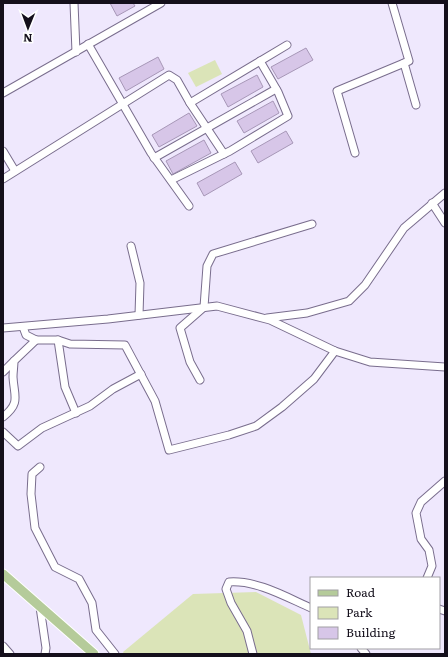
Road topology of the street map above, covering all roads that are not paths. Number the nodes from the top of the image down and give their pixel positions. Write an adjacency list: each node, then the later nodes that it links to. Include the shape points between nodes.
1 (74, 3): 6 (street)
2 (161, 3): 4 (street)
3 (392, 3): 8 (street, via 410,61)
4 (88, 44): 6 (street); 12 (street)
5 (287, 45): 7 (street)
6 (76, 52): 10 (street)
7 (260, 61): 9 (street); 11 (street)
8 (404, 63): 13 (street); 16 (street, via 337,91)
9 (276, 89): 14 (street); 17 (street, via 288,116)
10 (3, 93)
11 (190, 103): 12 (street, via 177,80 169,75); 14 (street)
12 (123, 104): 18 (street); 19 (street)
13 (416, 105)
14 (207, 128): 17 (street); 18 (street)
15 (3, 151): 19 (street)
16 (355, 153)
17 (224, 154): 21 (street)
18 (154, 158): 21 (street)
19 (15, 171): 20 (street)
20 (3, 179)
21 (171, 180): 24 (street)
22 (445, 193): 23 (street)
23 (432, 203): 25 (street); 30 (street, via 404,228 366,285 349,301 307,313)
24 (189, 206)
25 (445, 223)
26 (312, 224): 28 (street, via 213,254 207,266)
27 (131, 246): 29 (street, via 140,284)
28 (204, 307): 29 (street); 30 (street, via 217,306); 40 (street, via 180,328 190,362)
29 (139, 315): 31 (street)
30 (265, 318): 35 (street)
31 (23, 327): 32 (street); 33 (street, via 26,334)
32 (3, 328)
33 (36, 340): 34 (street); 36 (street)
34 (58, 340): 39 (street, via 70,344 125,345); 41 (street, via 65,387)
35 (335, 351): 37 (street, via 370,362); 39 (street, via 314,379 256,426 169,450 155,401)
36 (14, 361): 38 (street); 42 (street, via 16,399 12,411)
37 (445, 367)
38 (3, 372)
39 (140, 374): 41 (street)
40 (200, 380)
41 (76, 413): 43 (street, via 42,428 18,446)
42 (3, 417)
43 (3, 432)
44 (40, 467): 54 (street, via 32,474 31,494 35,528 55,567 79,579 92,603 96,630)
45 (444, 485): 47 (street, via 421,502 416,513 421,539 430,550 432,566)
46 (3, 574): 48 (main road)
47 (427, 577)
48 (40, 607): 52 (street); 53 (main road)
49 (310, 608): 55 (street, via 262,587 229,582 226,588 231,603 247,631)
50 (3, 646): 51 (street)
51 (10, 654)
52 (45, 654)
53 (94, 654)
54 (115, 654)
55 (253, 654)

